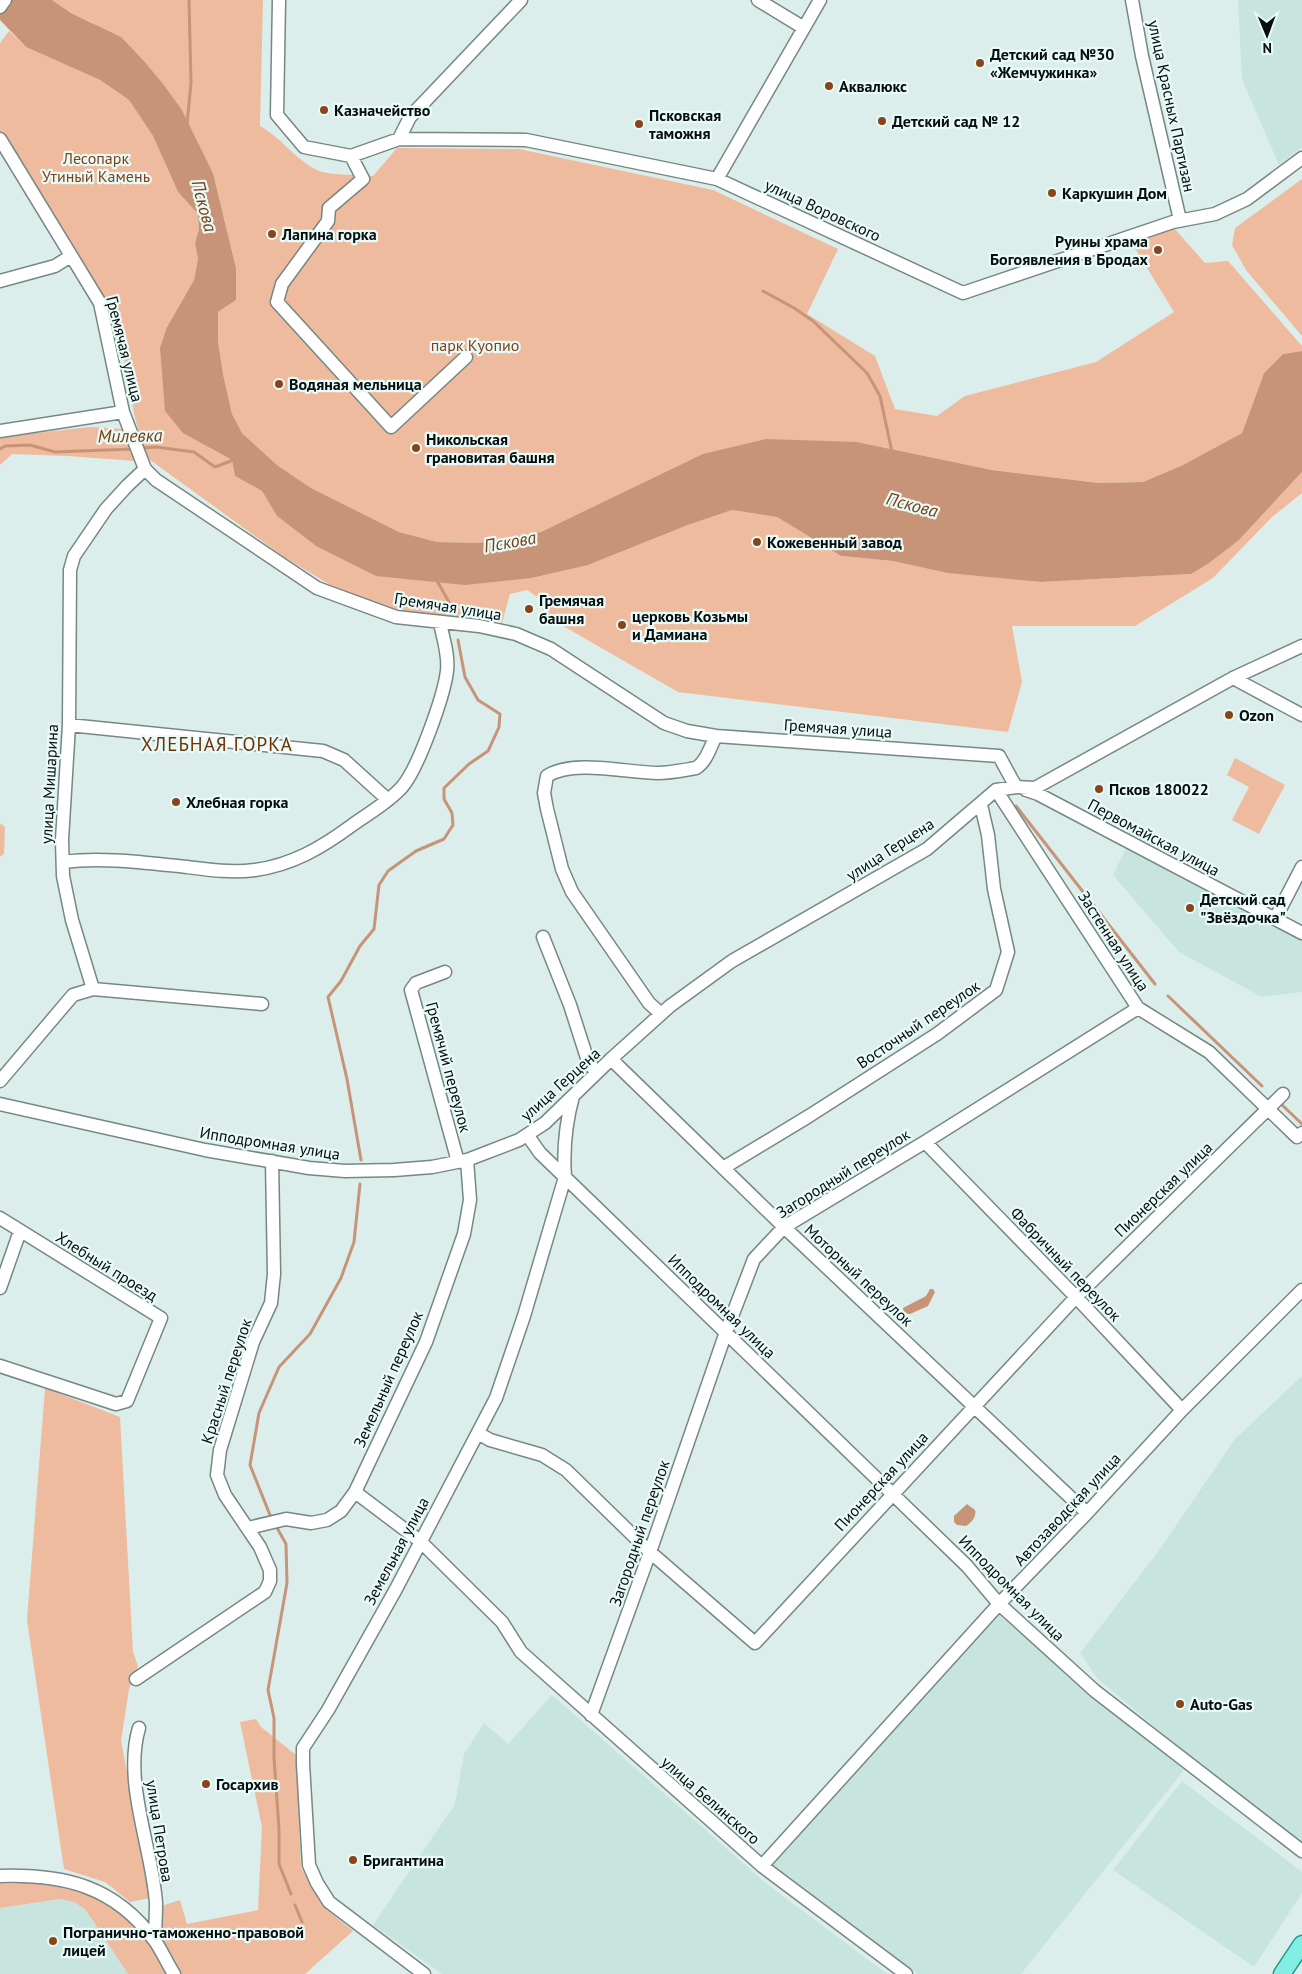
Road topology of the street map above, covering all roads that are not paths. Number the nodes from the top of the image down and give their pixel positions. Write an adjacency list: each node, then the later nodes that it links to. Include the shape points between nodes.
1 (4, 0): 7 (street)
2 (280, 0): 11 (street, via 277,115 304,147)
3 (521, 0): 10 (street, via 410,117)
4 (758, 0): 8 (street)
5 (820, 0): 8 (street)
6 (1132, 0): 14 (street, улица Красных Партизан)
7 (0, 7)
8 (804, 28): 13 (street)
9 (0, 139): 15 (street, Гремячая улица)
10 (399, 139): 11 (street, улица Воровского); 13 (street, улица Воровского, via 526,140)
11 (351, 156): 17 (street, via 363,179 329,208 328,222 282,284 277,302 392,427)
12 (1302, 158): 14 (street, улица Воровского, via 1248,199 1215,214)
13 (717, 179): 14 (street, улица Воровского, via 963,293)
14 (1180, 220)
15 (71, 256): 16 (street, via 55,266); 18 (street, Гремячая улица, via 100,303)
16 (0, 281)
17 (466, 357)
18 (124, 412): 19 (street); 20 (street, Гремячая улица)
19 (0, 431)
20 (143, 465): 21 (street, Гремячая улица, via 156,480 317,588 396,617); 25 (street, улица Мишарина, via 106,509 74,556 70,570)
21 (443, 623): 26 (street, Гремячая улица, via 516,634 551,649 664,723); 29 (street, via 447,671 431,725 412,774 402,788)
22 (1302, 646): 23 (street)
23 (1233, 678): 24 (street); 27 (street, via 1035,788)
24 (1302, 715)
25 (69, 725): 29 (street, via 323,751 344,760); 31 (street, улица Мишарина)
26 (716, 736): 27 (street, Гремячая улица, via 999,756); 40 (street, via 701,765 696,768 658,773 612,768 561,770 547,776 544,783 558,853 572,892 649,1003)
27 (1016, 787): 28 (street); 33 (street, Первомайская улица, via 1038,794)
28 (996, 790): 30 (street, улица Герцена); 39 (street, Застенная улица)
29 (387, 799): 31 (street, via 332,840 282,865 225,872 116,860)
30 (982, 804): 40 (street, улица Герцена, via 927,849 732,961); 53 (street, Восточный переулок, via 994,889 1008,952 996,990 937,1034)
31 (62, 862): 37 (street, улица Мишарина, via 72,920)
32 (1302, 867): 33 (street)
33 (1275, 919): 34 (street, Первомайская улица)
34 (1302, 933)
35 (542, 937): 42 (street, via 570,1005 587,1058)
36 (445, 972): 52 (street, Гремячий переулок, via 416,983 412,990)
37 (93, 990): 38 (street); 43 (street, via 74,995)
38 (262, 1004)
39 (1138, 1008): 47 (street, Застенная улица, via 1209,1052); 50 (street, Загородный переулок)
40 (661, 1014): 41 (street, улица Герцена)
41 (611, 1060): 42 (street, улица Герцена); 53 (street, Моторный переулок)
42 (596, 1073): 45 (street, улица Герцена)
43 (0, 1081)
44 (1283, 1094): 47 (street, Пионерская улица)
45 (573, 1096): 49 (street, улица Герцена); 54 (street, Земельная улица, via 567,1125)
46 (0, 1104): 51 (street, Ипподромная улица, via 206,1150)
47 (1268, 1109): 48 (street, Застенная улица, via 1297,1137); 60 (street, Пионерская улица)
48 (1302, 1132)
49 (528, 1136): 52 (street, Ипподромная улица); 54 (street, Ипподромная улица)
50 (925, 1142): 56 (street, Загородный переулок); 60 (street, Фабричный переулок)
51 (272, 1161): 52 (street, Ипподромная улица, via 344,1171 432,1167); 69 (street, Красный переулок, via 274,1274 271,1303 251,1350 220,1450 217,1475 225,1495)
52 (463, 1161): 66 (street, Земельный переулок, via 470,1200 464,1234 426,1342)
53 (723, 1168): 56 (street, Моторный переулок)
54 (565, 1177): 61 (street, Ипподромная улица); 65 (street, Земельная улица, via 524,1316 499,1389)
55 (0, 1218): 57 (street, Хлебный проезд)
56 (784, 1227): 61 (street, Загородный переулок, via 754,1259); 63 (street, Моторный переулок)
57 (20, 1231): 58 (street); 62 (street, Хлебный проезд, via 161,1318 126,1401 116,1404)
58 (0, 1288)
59 (1302, 1290): 64 (street, Автозаводская улица)
60 (1076, 1297): 63 (street, Пионерская улица); 64 (street, Фабричный переулок)
61 (726, 1332): 67 (street, Ипподромная улица); 71 (street, Загородный переулок)
62 (0, 1366)
63 (974, 1404): 67 (street, Пионерская улица); 68 (street, Моторный переулок)
64 (1182, 1410): 68 (street, Автозаводская улица)
65 (478, 1434): 70 (street, Земельная улица); 71 (street, Пионерская улица, via 542,1455 566,1470)
66 (355, 1492): 69 (street, Земельный переулок, via 341,1512 327,1520 311,1523 286,1519); 70 (street, улица Белинского)
67 (892, 1494): 71 (street, Пионерская улица, via 755,1643); 72 (street, Ипподромная улица, via 967,1566)
68 (1087, 1513): 72 (street, Автозаводская улица)
69 (248, 1528): 73 (street, Красный переулок, via 270,1570 270,1581 264,1592)
70 (420, 1541): 74 (street, улица Белинского, via 502,1622 521,1652); 82 (street, Земельная улица, via 302,1756 309,1865 317,1883 329,1902)
71 (650, 1552): 74 (street, Загородный переулок)
72 (1000, 1604): 76 (street, Ипподромная улица, via 1095,1691); 77 (street, Автозаводская улица)
73 (136, 1678)
74 (591, 1715): 77 (street, улица Белинского)
75 (139, 1728): 79 (street, улица Петрова, via 134,1772 156,1902)
76 (1302, 1851)
77 (762, 1866): 83 (street, улица Белинского)
78 (0, 1876): 79 (street, via 56,1878 102,1893 131,1914)
79 (155, 1941): 81 (street)
80 (1302, 1944): 84 (main road)
81 (174, 1974)
82 (424, 1974)
83 (906, 1974)
84 (1282, 1974)

